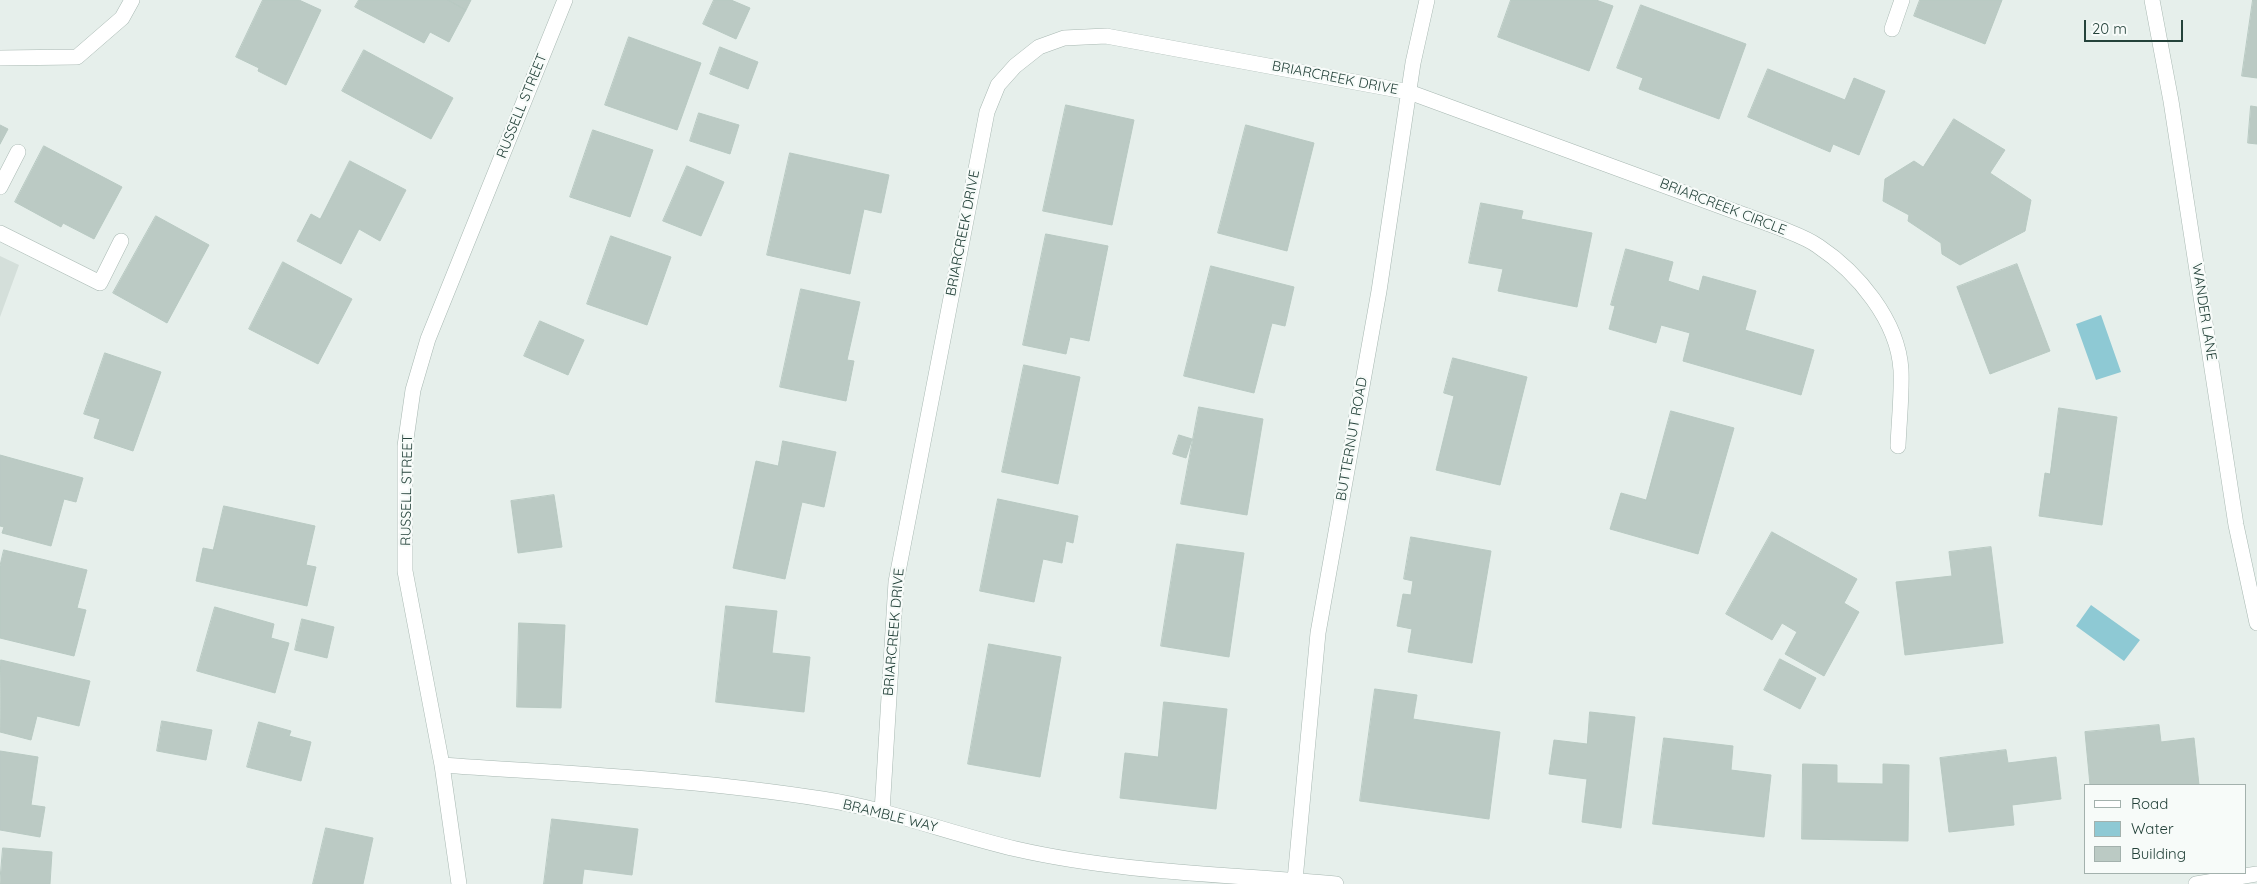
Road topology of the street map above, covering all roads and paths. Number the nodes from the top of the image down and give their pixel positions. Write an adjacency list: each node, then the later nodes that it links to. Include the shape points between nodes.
1 (132, 0): 7 (street, via 122,18 77,57)
2 (565, 0): 15 (street, RUSSELL STREET, via 431,332 413,390 405,446 405,571)
3 (1427, 0): 8 (street, BUTTERNUT ROAD)
4 (1902, 0): 6 (street)
5 (2152, 0): 14 (street, WANDER LANE, via 2171,101 2236,525)
6 (1892, 29)
7 (0, 58)
8 (1409, 92): 13 (street, BRIARCREEK CIRCLE, via 1780,228 1817,245 1850,270 1876,302 1895,340 1901,368); 16 (street, BRIARCREEK DRIVE, via 1106,36 1064,38 1039,47 998,85 987,112 896,582); 18 (street, BUTTERNUT ROAD, via 1379,291 1318,633)
9 (18, 152): 10 (street)
10 (0, 187)
11 (0, 233): 12 (street, via 100,283)
12 (121, 240)
13 (1898, 446)
14 (2257, 623)
15 (442, 764): 16 (street, BRAMBLE WAY, via 725,786 824,799); 19 (street, RUSSELL STREET)
16 (882, 812): 18 (street, BRAMBLE WAY, via 1016,849 1147,871)
17 (2257, 874): 21 (street)
18 (1295, 880): 20 (street, BRAMBLE WAY)
19 (459, 884)
20 (1336, 884)
21 (2196, 884)

